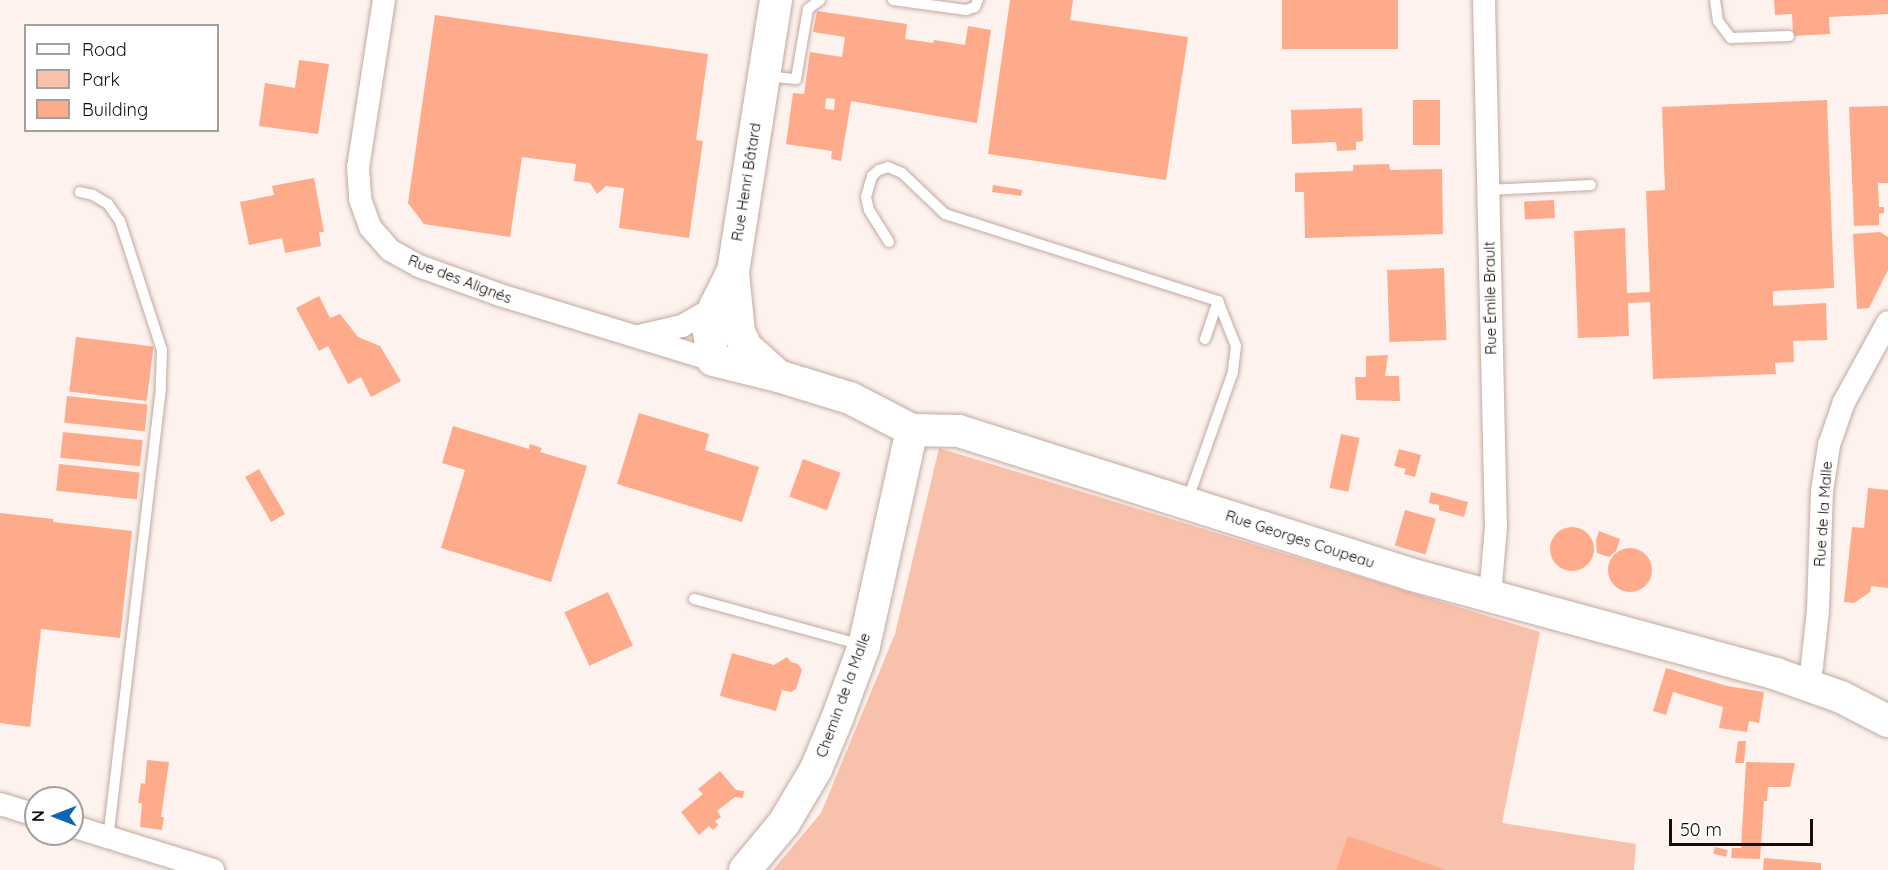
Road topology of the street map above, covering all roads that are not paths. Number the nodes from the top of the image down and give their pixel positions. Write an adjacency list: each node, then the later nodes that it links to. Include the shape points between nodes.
1 (384, 0): 18 (street, Rue des Alignés, via 358,167 360,199 370,227 390,250 419,267)
2 (776, 0): 9 (street, Rue Henri Bâtard)
3 (820, 0): 9 (lane, via 808,9 796,79)
4 (893, 0): 5 (lane, via 966,10 975,7)
5 (978, 0)
6 (1484, 0): 11 (street, Rue Émile Brault)
7 (1714, 0): 8 (lane, via 1718,21 1731,38)
8 (1789, 36)
9 (763, 76): 14 (street, Rue Henri Bâtard)
10 (1591, 185): 11 (lane)
11 (1488, 190): 24 (street, Rue Émile Brault, via 1496,527)
12 (80, 192): 32 (lane, via 108,204 120,220 162,350 161,388)
13 (889, 242): 15 (lane, via 866,196 872,176 888,167 902,173 945,214)
14 (733, 271): 17 (street, Rue Henri Bâtard); 20 (street, via 736,319)
15 (1218, 301): 19 (lane); 23 (lane, via 1236,346 1233,372)
16 (1888, 322): 27 (street, Rue de la Malle, via 1844,402 1829,445 1822,491 1818,610)
17 (705, 331): 18 (street, Rue des Alignés); 18 (street); 20 (street, Rue des Alignés, via 729,337); 21 (street, Rue Georges Coupeau)
18 (639, 336)
19 (1205, 339)
20 (746, 347): 21 (street)
21 (778, 375): 22 (street, Rue Georges Coupeau, via 850,398)
22 (912, 430): 23 (street, Rue Georges Coupeau, via 959,431); 26 (street, Chemin de la Malle)
23 (1187, 502): 24 (street, Rue Georges Coupeau, via 1409,574)
24 (1490, 595): 27 (street, Rue Georges Coupeau)
25 (694, 599): 26 (lane)
26 (864, 646): 34 (street, Chemin de la Malle, via 816,769 784,824)
27 (1807, 684): 28 (street, Rue Georges Coupeau)
28 (1888, 721)
29 (0, 804): 30 (street)
30 (24, 811)
31 (84, 830): 32 (street)
32 (108, 837): 33 (street)
33 (211, 870)
34 (746, 870)

